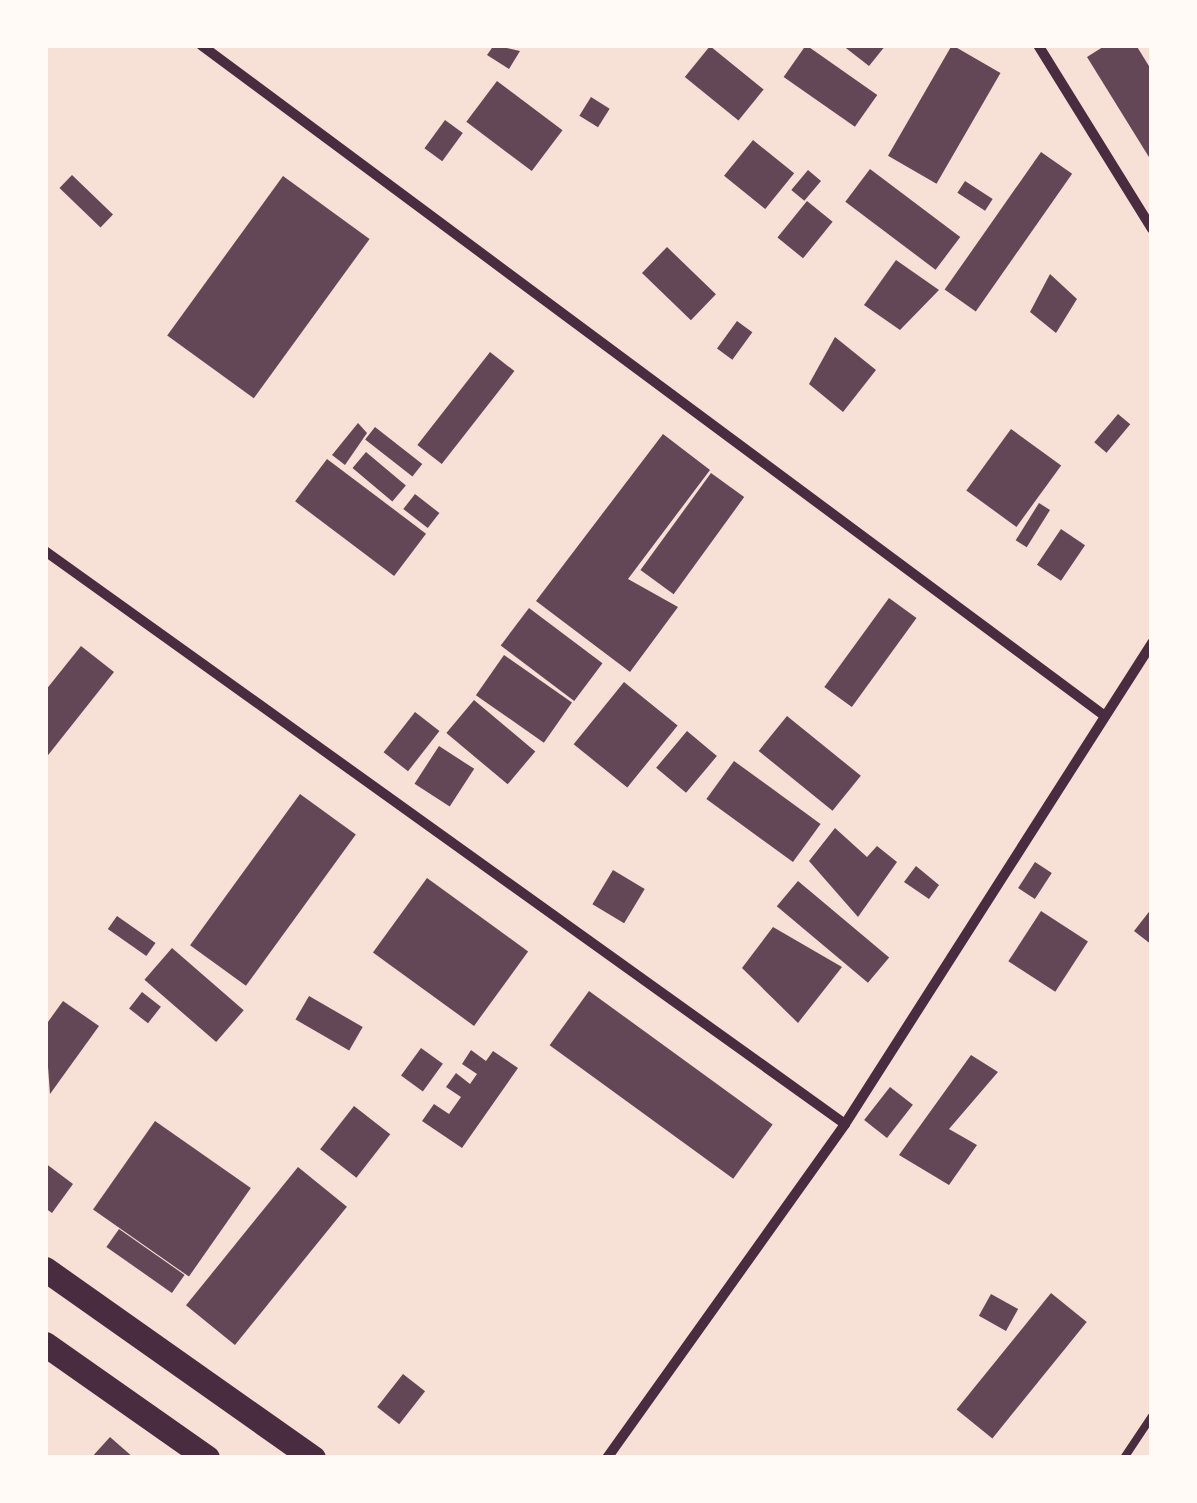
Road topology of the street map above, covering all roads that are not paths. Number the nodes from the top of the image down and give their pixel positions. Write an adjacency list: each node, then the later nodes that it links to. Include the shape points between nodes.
1 (201, 45): 6 (street)
2 (1038, 45): 3 (street)
3 (1152, 230)
4 (45, 551): 7 (street)
5 (1152, 643): 6 (street)
6 (1102, 714): 7 (street)
7 (845, 1124): 13 (street)
8 (45, 1269): 12 (main road)
9 (45, 1344): 11 (main road)
10 (1152, 1416): 14 (lane)
11 (207, 1458)
12 (313, 1458)
13 (607, 1458)
14 (1124, 1458)

